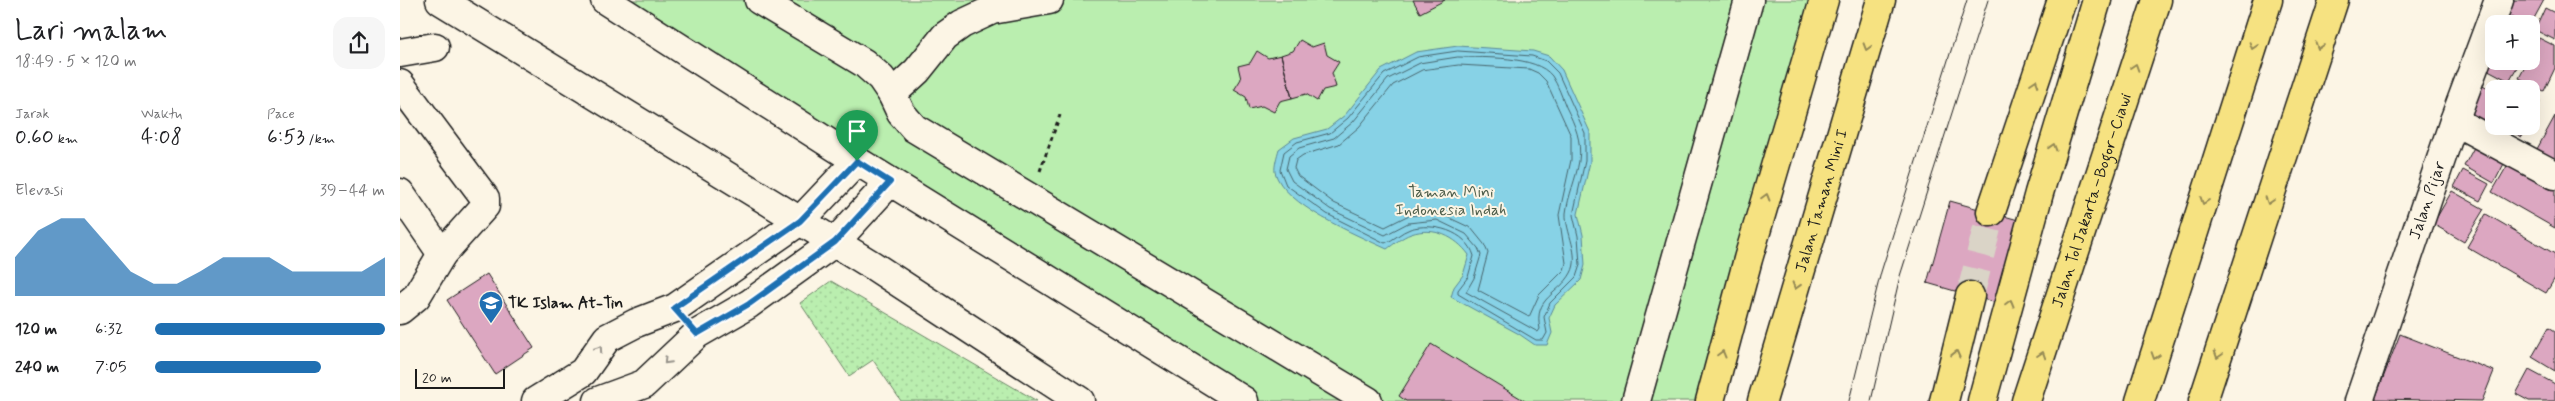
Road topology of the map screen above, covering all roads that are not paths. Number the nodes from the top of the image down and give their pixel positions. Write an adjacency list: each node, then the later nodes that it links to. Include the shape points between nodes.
1 (440, 0): 24 (street)
2 (605, 0): 19 (street)
3 (759, 0): 17 (street, via 864,63 881,78)
4 (1049, 0): 17 (street, via 992,10 962,24 945,36 917,71)
5 (1749, 0): 37 (street)
6 (1824, 0): 38 (main road, one-way to 6)
7 (1881, 0): 39 (main road, Jalan Taman Mini I, one-way to 39)
8 (2062, 0): 23 (main road, one-way to 8)
9 (2097, 0): 41 (main road, one-way to 9, via 2039,193)
10 (2157, 0): 42 (main road, Jalan Tol Jakarta–Bogor–Ciawi, one-way to 10)
11 (2268, 0): 43 (main road, one-way to 43)
12 (2334, 0): 44 (main road, one-way to 44)
13 (2499, 0): 18 (street, Jalan Pijar)
14 (435, 47): 15 (street)
15 (400, 53)
16 (400, 84): 26 (street, via 485,198 480,214)
17 (892, 94): 36 (street, via 900,113 914,128)
18 (2454, 121): 20 (street); 45 (street, Jalan Pijar)
19 (857, 161): 21 (street); 24 (street)
20 (2555, 175)
21 (890, 182): 25 (street); 35 (street)
22 (400, 193): 26 (street)
23 (1991, 212)
24 (800, 221): 25 (street); 28 (street)
25 (835, 242): 30 (street, via 749,304); 34 (street)
26 (442, 254): 29 (street, via 416,297)
27 (1970, 296): 40 (main road, one-way to 27)
28 (674, 308): 30 (street); 31 (street, one-way to 28, via 606,338)
29 (400, 310)
30 (697, 334): 33 (street, one-way to 33, via 644,384)
31 (584, 372): 32 (street); 33 (street)
32 (536, 401)
33 (599, 401)
34 (1080, 401)
35 (1244, 401)
36 (1368, 401)
37 (1636, 401)
38 (1710, 401)
39 (1762, 401)
40 (1944, 401)
41 (1982, 401)
42 (2026, 401)
43 (2140, 401)
44 (2203, 401)
45 (2359, 401)

